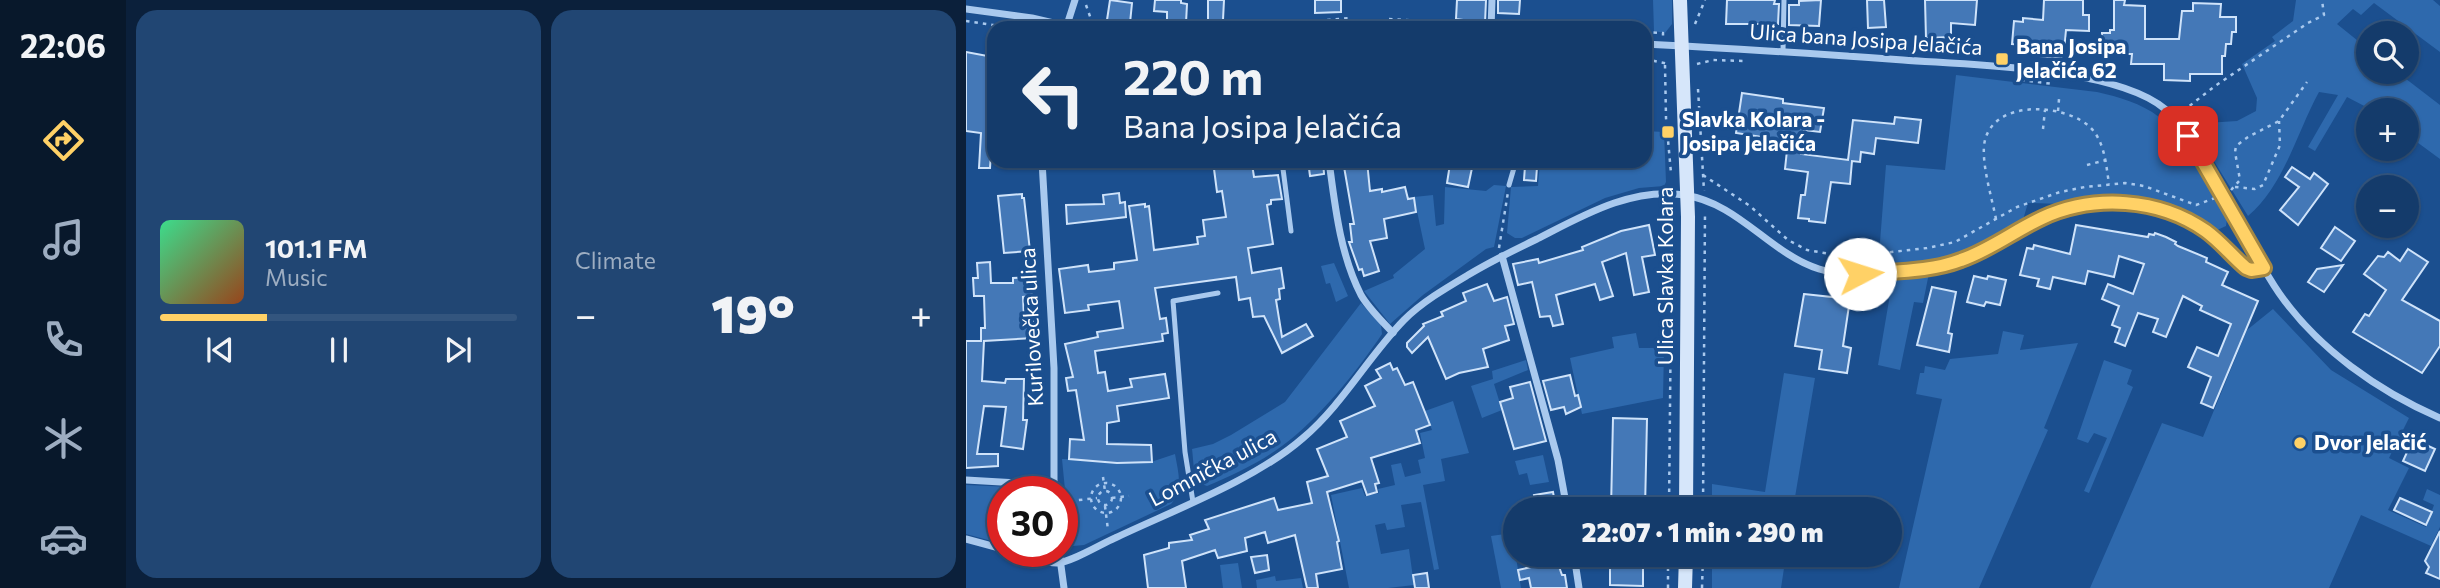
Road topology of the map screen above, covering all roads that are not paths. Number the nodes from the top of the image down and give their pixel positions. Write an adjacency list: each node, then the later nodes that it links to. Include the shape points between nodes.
1 (1075, 0): 7 (street)
2 (1492, 0): 8 (street)
3 (1680, 0): 10 (main road, Ulica Slavka Kolara)
4 (1784, 0): 11 (lane)
5 (966, 9): 6 (street)
6 (1035, 21)
7 (1070, 21)
8 (1491, 21)
9 (1652, 44): 10 (street, Ulica bana Josipa Jelačića)
10 (1681, 44): 11 (street, Ulica bana Josipa Jelačića); 17 (main road, Ulica Slavka Kolara)
11 (1783, 51): 20 (street, Ulica bana Josipa Jelačića, via 2084,77 2142,95 2175,118 2188,136)
12 (1042, 168): 24 (street, Kurilovečka ulica, via 1054,368)
13 (1283, 168): 18 (lane)
14 (1330, 168): 22 (street, via 1348,263 1367,303)
15 (1514, 168): 16 (lane)
16 (1509, 185)
17 (1687, 195): 19 (street, Lomnička ulica, via 1624,200); 20 (street, Lomnička ulica, via 1726,209 1801,261 1834,273 1949,264 1987,250 2054,213 2110,202 2181,216 2206,231 2246,268); 28 (main road, Ulica Slavka Kolara)
18 (1290, 231)
19 (1500, 257): 22 (street, Lomnička ulica, via 1426,302); 27 (street)
20 (2264, 268): 23 (street, via 2293,312 2339,358)
21 (1218, 293): 29 (lane, via 1172,301)
22 (1393, 333): 29 (street, Lomnička ulica, via 1341,399 1302,439 1264,466)
23 (2440, 418)
24 (1054, 476)
25 (966, 480): 26 (street)
26 (987, 482)
27 (1565, 497)
28 (1686, 497)
29 (1193, 502): 32 (street, Lomnička ulica)
30 (966, 539): 31 (street)
31 (987, 545)
32 (1078, 555)
33 (1061, 567): 36 (street)
34 (1576, 567): 37 (street)
35 (1686, 567): 38 (main road)
36 (1064, 588)
37 (1579, 588)
38 (1685, 588)

